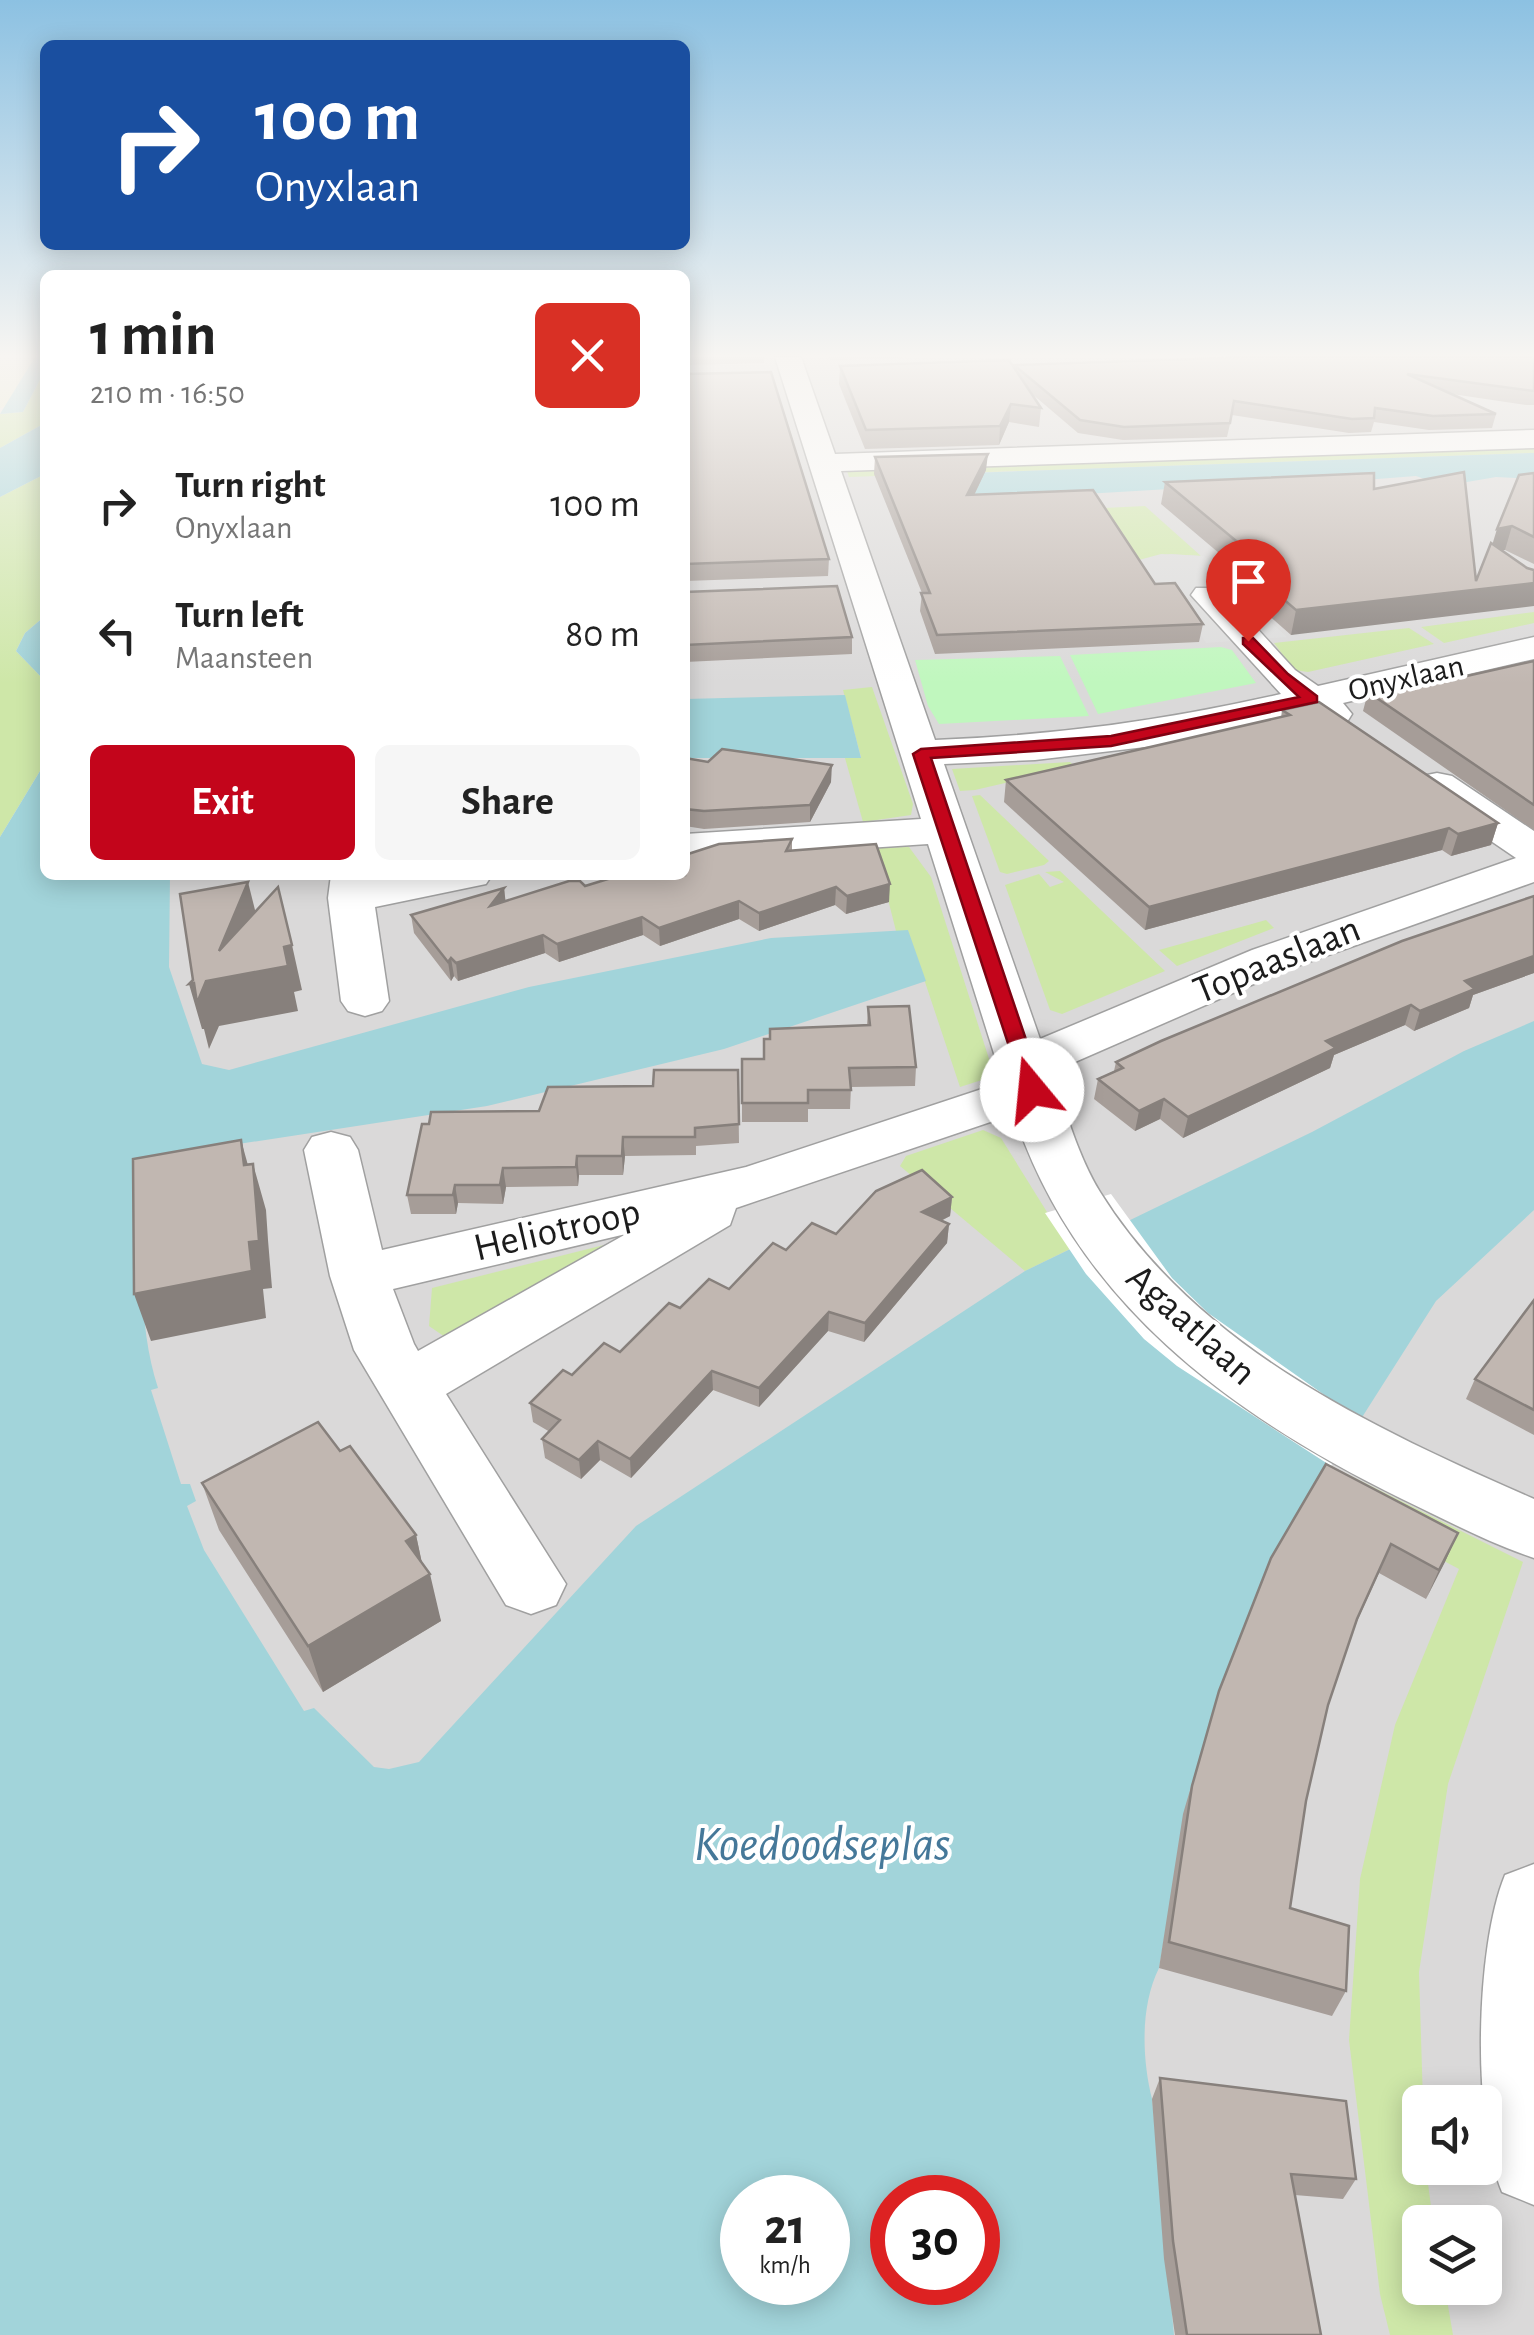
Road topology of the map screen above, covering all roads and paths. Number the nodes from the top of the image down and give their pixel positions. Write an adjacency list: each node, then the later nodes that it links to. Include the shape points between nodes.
1 (826, 466): 5 (street, Agaatlaan, via 850,588)
2 (1208, 596): 4 (street, via 1282,678)
3 (1534, 648): 4 (street, Onyxlaan)
4 (1312, 699): 5 (street, Onyxlaan, via 1111,741); 8 (street)
5 (921, 754): 6 (street, Agaatlaan)
6 (946, 830): 7 (street); 13 (street, Agaatlaan)
7 (690, 847)
8 (1534, 850)
9 (1534, 867): 13 (street, Topaaslaan, via 1286,954)
10 (416, 880): 11 (street)
11 (352, 886): 12 (street)
12 (365, 1001)
13 (1028, 1078): 15 (street, Heliotroop); 18 (street, Agaatlaan, via 1078,1203 1163,1312 1254,1385 1346,1442)
14 (331, 1150): 16 (street)
15 (756, 1184): 16 (street, Heliotroop); 17 (street, Heliotroop)
16 (358, 1276): 17 (street, via 384,1350)
17 (406, 1388): 19 (street)
18 (1534, 1530)
19 (531, 1584)
20 (1534, 1904): 21 (street, via 1524,2042)
21 (1534, 2160)

